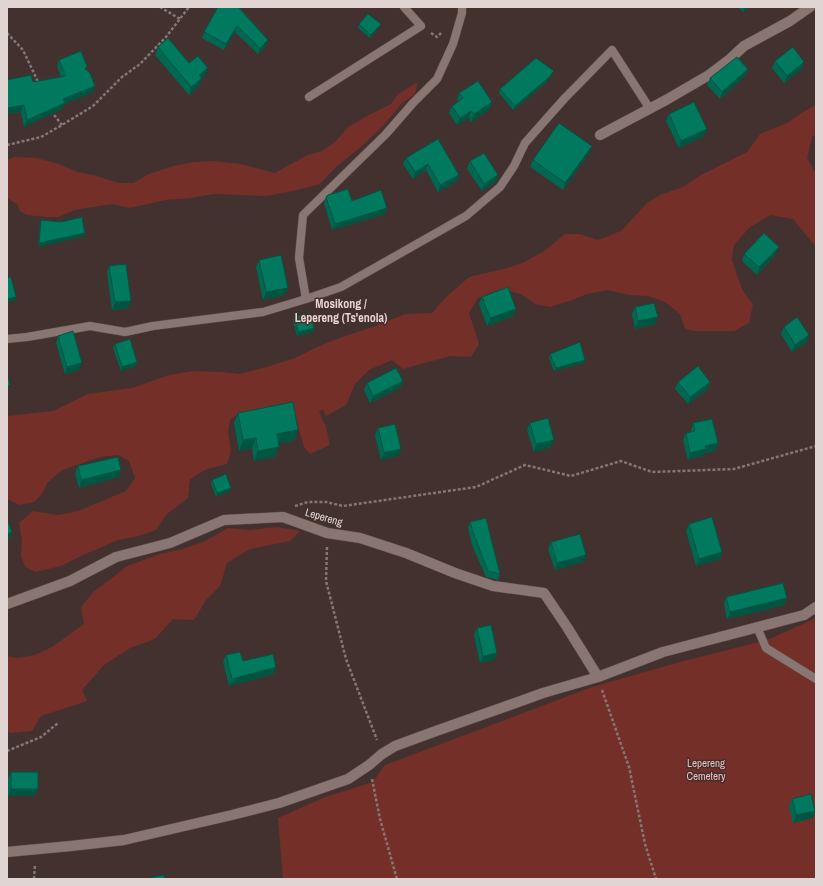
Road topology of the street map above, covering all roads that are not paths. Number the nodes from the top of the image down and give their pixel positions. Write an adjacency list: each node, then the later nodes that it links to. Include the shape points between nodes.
1 (404, 7): 4 (lane, via 422,26)
2 (462, 7): 7 (lane, via 453,44 437,79 303,216 299,258)
3 (810, 7): 5 (street, via 744,46 709,75)
4 (309, 97)
5 (650, 109): 6 (street); 7 (lane, via 612,50 525,143 500,187 466,216 340,287)
6 (600, 135)
7 (306, 299): 8 (lane, via 263,312 125,332 90,326)
8 (7, 339)
9 (7, 604): 12 (street, Lepereng, via 70,581 116,557 170,543 224,520 283,517 327,532 360,538 493,586 544,593)
10 (816, 607): 11 (street, via 804,615)
11 (758, 627): 12 (street, via 664,652); 13 (lane, via 766,648)
12 (598, 676): 14 (street, via 395,746 348,779 279,803 124,840)
13 (816, 678)
14 (7, 852)

